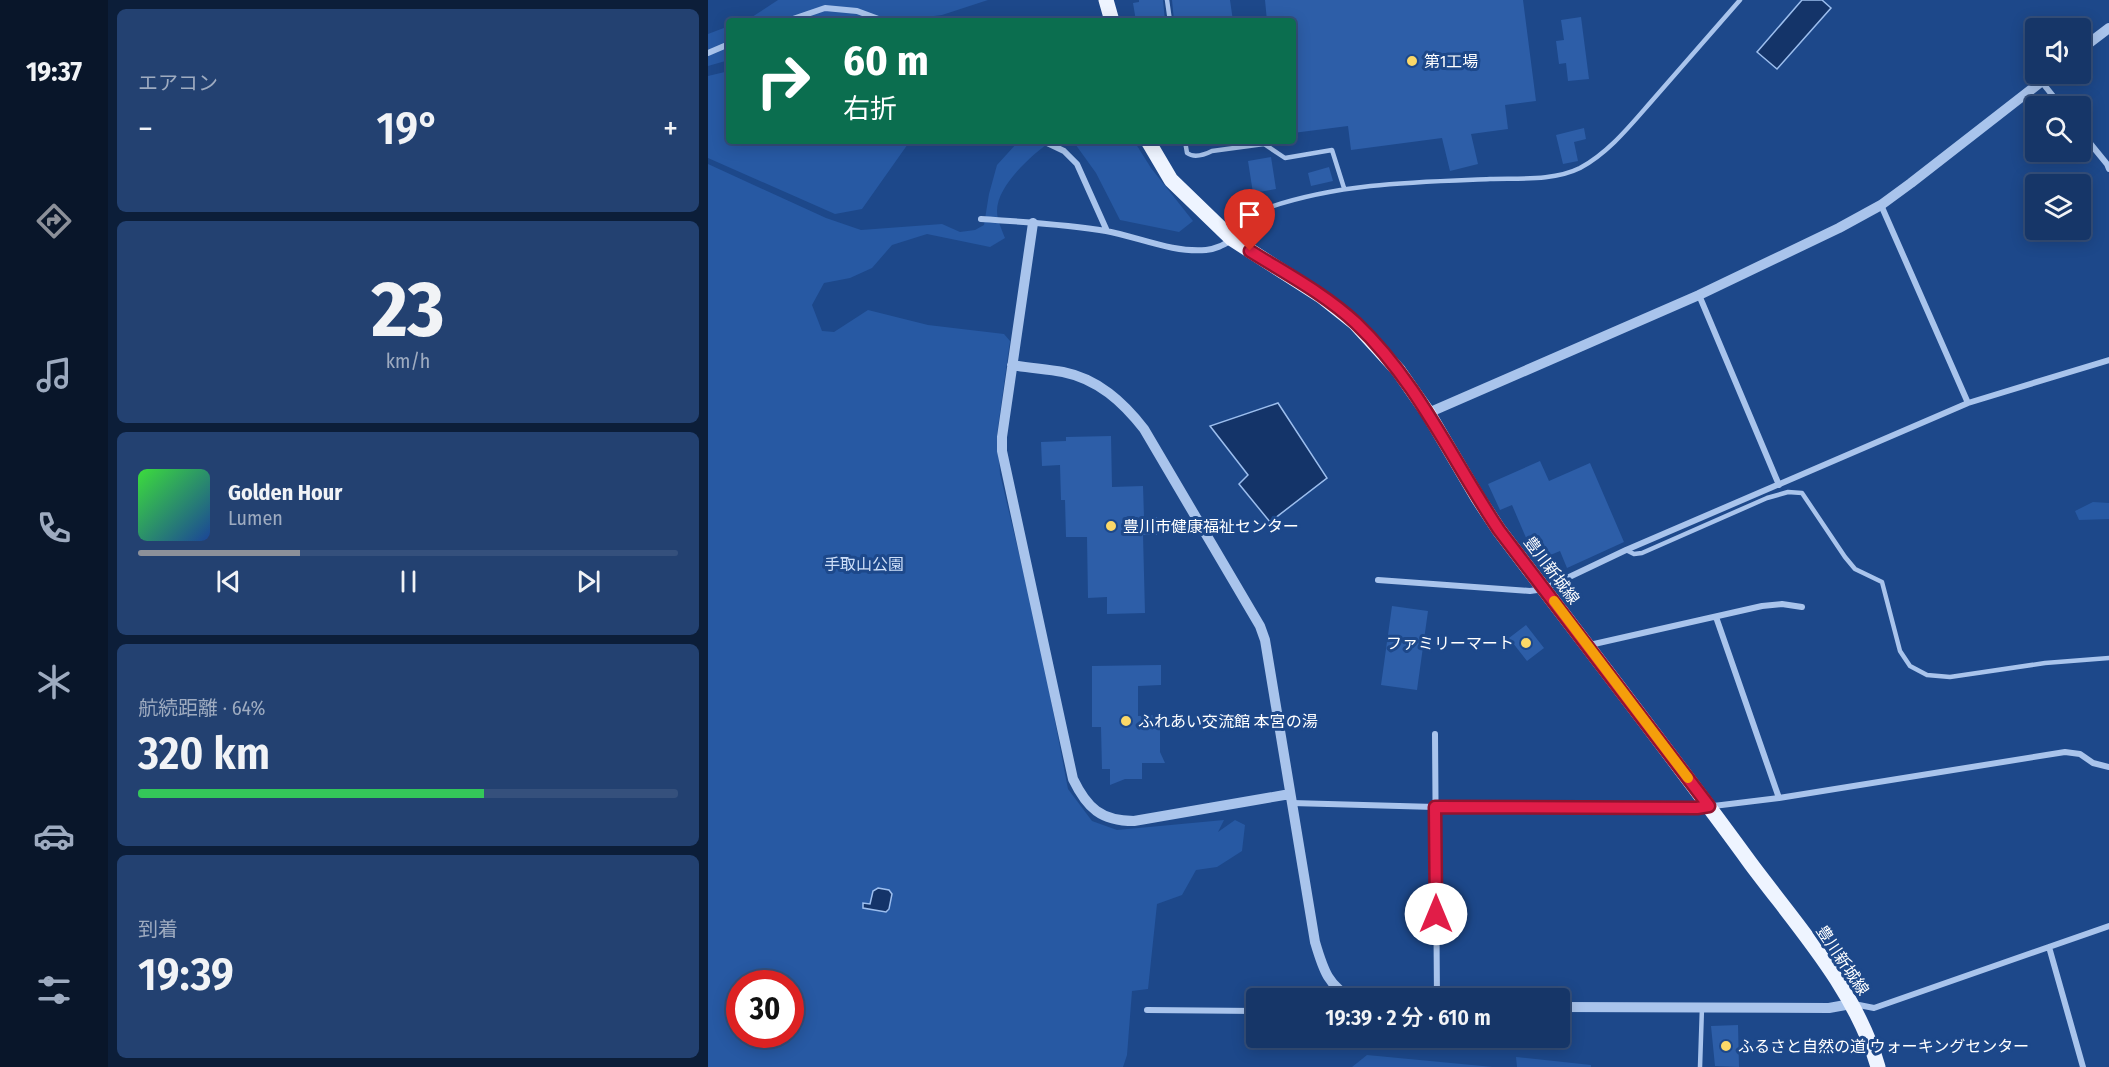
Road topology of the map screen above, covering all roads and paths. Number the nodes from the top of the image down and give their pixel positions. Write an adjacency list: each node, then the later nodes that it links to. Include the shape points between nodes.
1 (1106, 0): 6 (main road)
2 (1167, 0): 7 (lane)
3 (1740, 0): 22 (lane, via 1626,130 1580,168 1529,178)
4 (796, 18): 5 (street, via 825,8 857,11)
5 (876, 18)
6 (1111, 18)
7 (1170, 18)
8 (2109, 28): 9 (street)
9 (2091, 42)
10 (726, 45): 11 (street)
11 (708, 53)
12 (2037, 84): 23 (street)
13 (2043, 84): 14 (street)
14 (2053, 96)
15 (2091, 143): 21 (street)
16 (1049, 144): 26 (street, via 1077,164)
17 (1150, 144): 27 (main road, 豊川新城線, via 1171,180)
18 (1185, 144): 20 (lane, via 1186,153 1191,156)
19 (1264, 144): 22 (lane, via 1285,158 1332,150)
20 (1264, 144)
21 (2109, 169)
22 (1344, 188): 27 (lane, via 1245,215 1231,221)
23 (1881, 205): 28 (street); 31 (street)
24 (981, 219): 25 (street)
25 (1033, 223): 26 (street); 30 (street)
26 (1107, 231): 27 (street, via 1205,250 1220,247)
27 (1227, 235): 32 (main road, 豊川新城線, via 1355,323 1398,370)
28 (1699, 295): 32 (street); 33 (street)
29 (2109, 360): 31 (street)
30 (1012, 365): 44 (street, via 1064,372 1091,382 1114,396 1144,429 1260,626); 44 (street, via 1002,437 1005,470 1073,779 1082,798 1094,810 1119,821)
31 (1968, 403): 33 (street)
32 (1428, 413): 36 (main road, 豊川新城線, via 1478,498)
33 (1779, 485): 34 (street)
34 (1626, 550): 36 (street); 40 (lane, via 1642,554 1767,498 1802,493 1845,557 1856,569 1882,582 1900,651 1910,666 1927,675 1950,677)
35 (1378, 580): 36 (street)
36 (1544, 589): 39 (main road, 豊川新城線)
37 (1802, 607): 38 (street, via 1762,606)
38 (1716, 617): 39 (street); 43 (street)
39 (1588, 648): 45 (main road, 豊川新城線)
40 (2109, 658)
41 (1436, 734): 46 (street)
42 (2109, 767): 43 (street, via 2080,754 2065,753)
43 (1779, 798): 45 (street)
44 (1291, 799): 46 (street); 49 (street, via 1315,942 1323,969)
45 (1709, 806): 46 (street); 51 (main road, 豊川新城線, via 1842,986)
46 (1435, 807): 50 (street)
47 (2109, 926): 48 (street)
48 (2049, 947): 51 (street, via 1874,1008); 58 (street)
49 (1335, 988)
50 (1437, 988)
51 (1851, 1004): 53 (street, via 1829,1008); 57 (main road, 豊川新城線)
52 (1570, 1007): 53 (street)
53 (1702, 1007): 56 (lane)
54 (1147, 1010): 55 (street)
55 (1246, 1011)
56 (1700, 1067)
57 (1878, 1067)
58 (2083, 1067)

